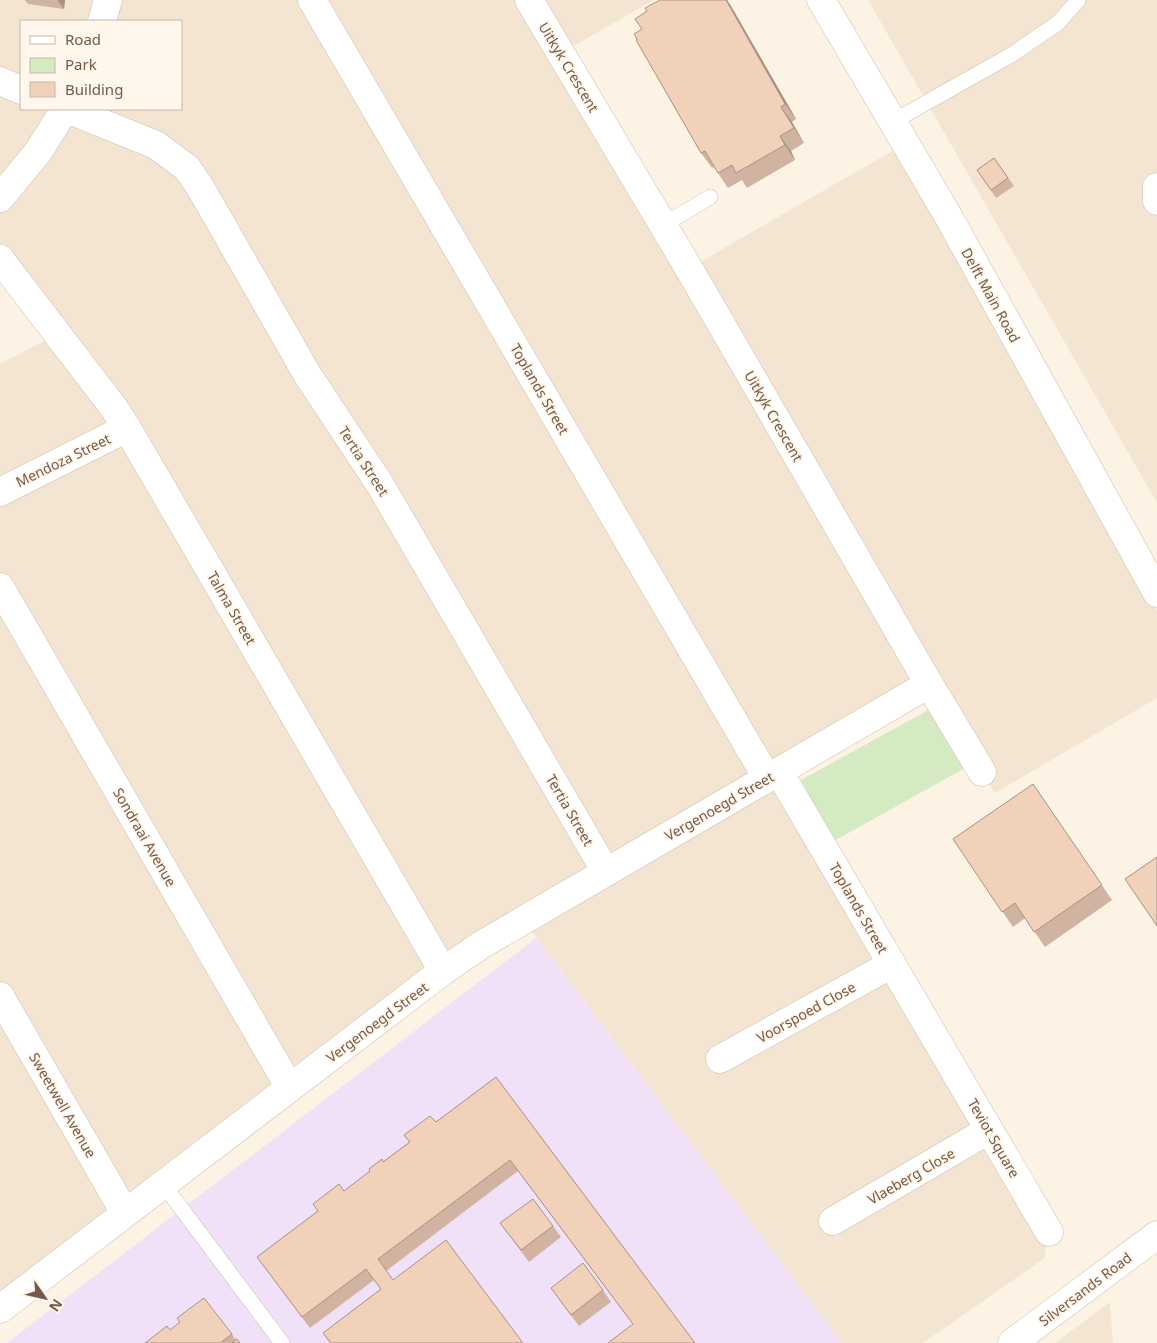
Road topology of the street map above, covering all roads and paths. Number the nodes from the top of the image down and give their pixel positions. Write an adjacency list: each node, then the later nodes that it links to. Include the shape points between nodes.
1 (108, 0): 6 (street)
2 (312, 0): 24 (street, Toplands Street)
3 (528, 0): 16 (street, Uitkyk Crescent)
4 (821, 0): 11 (street, Delft Main Road)
5 (1078, 0): 11 (lane, via 1058,23 1011,55)
6 (102, 20)
7 (0, 81): 8 (street)
8 (20, 90)
9 (65, 110): 14 (street, via 38,152)
10 (68, 110): 25 (street, Tertia Street, via 156,145 187,168 307,374 379,483)
11 (892, 122): 21 (street, Delft Main Road, via 947,214)
12 (1157, 187): 15 (street)
13 (710, 197): 16 (lane)
14 (0, 198)
15 (1157, 201)
16 (663, 225): 22 (street, Uitkyk Crescent)
17 (0, 258): 18 (street, Talma Street)
18 (127, 428): 19 (street, Mendoza Street); 27 (street, Talma Street)
19 (0, 492)
20 (0, 587): 31 (street, Sondraai Avenue)
21 (1157, 592)
22 (929, 684): 23 (street, Uitkyk Crescent); 24 (street)
23 (982, 772)
24 (773, 775): 25 (street, Vergenoegd Street); 26 (street, Toplands Street)
25 (606, 872): 27 (street, Vergenoegd Street)
26 (892, 964): 29 (street, Toplands Street); 30 (street, Voorspoed Close)
27 (443, 971): 31 (street, Vergenoegd Street)
28 (0, 996): 34 (street, Sweetwell Avenue)
29 (939, 1045): 32 (street, Teviot Square)
30 (720, 1059)
31 (290, 1088): 33 (street, Vergenoegd Street)
32 (989, 1130): 35 (street, Vlaeberg Close); 36 (street, Teviot Square)
33 (164, 1184): 34 (street, Vergenoegd Street); 39 (lane)
34 (125, 1213): 38 (street, Vergenoegd Street)
35 (833, 1221)
36 (1048, 1232)
37 (1157, 1235): 40 (street, Silversands Road)
38 (0, 1308)
39 (282, 1343)
40 (1012, 1343)

